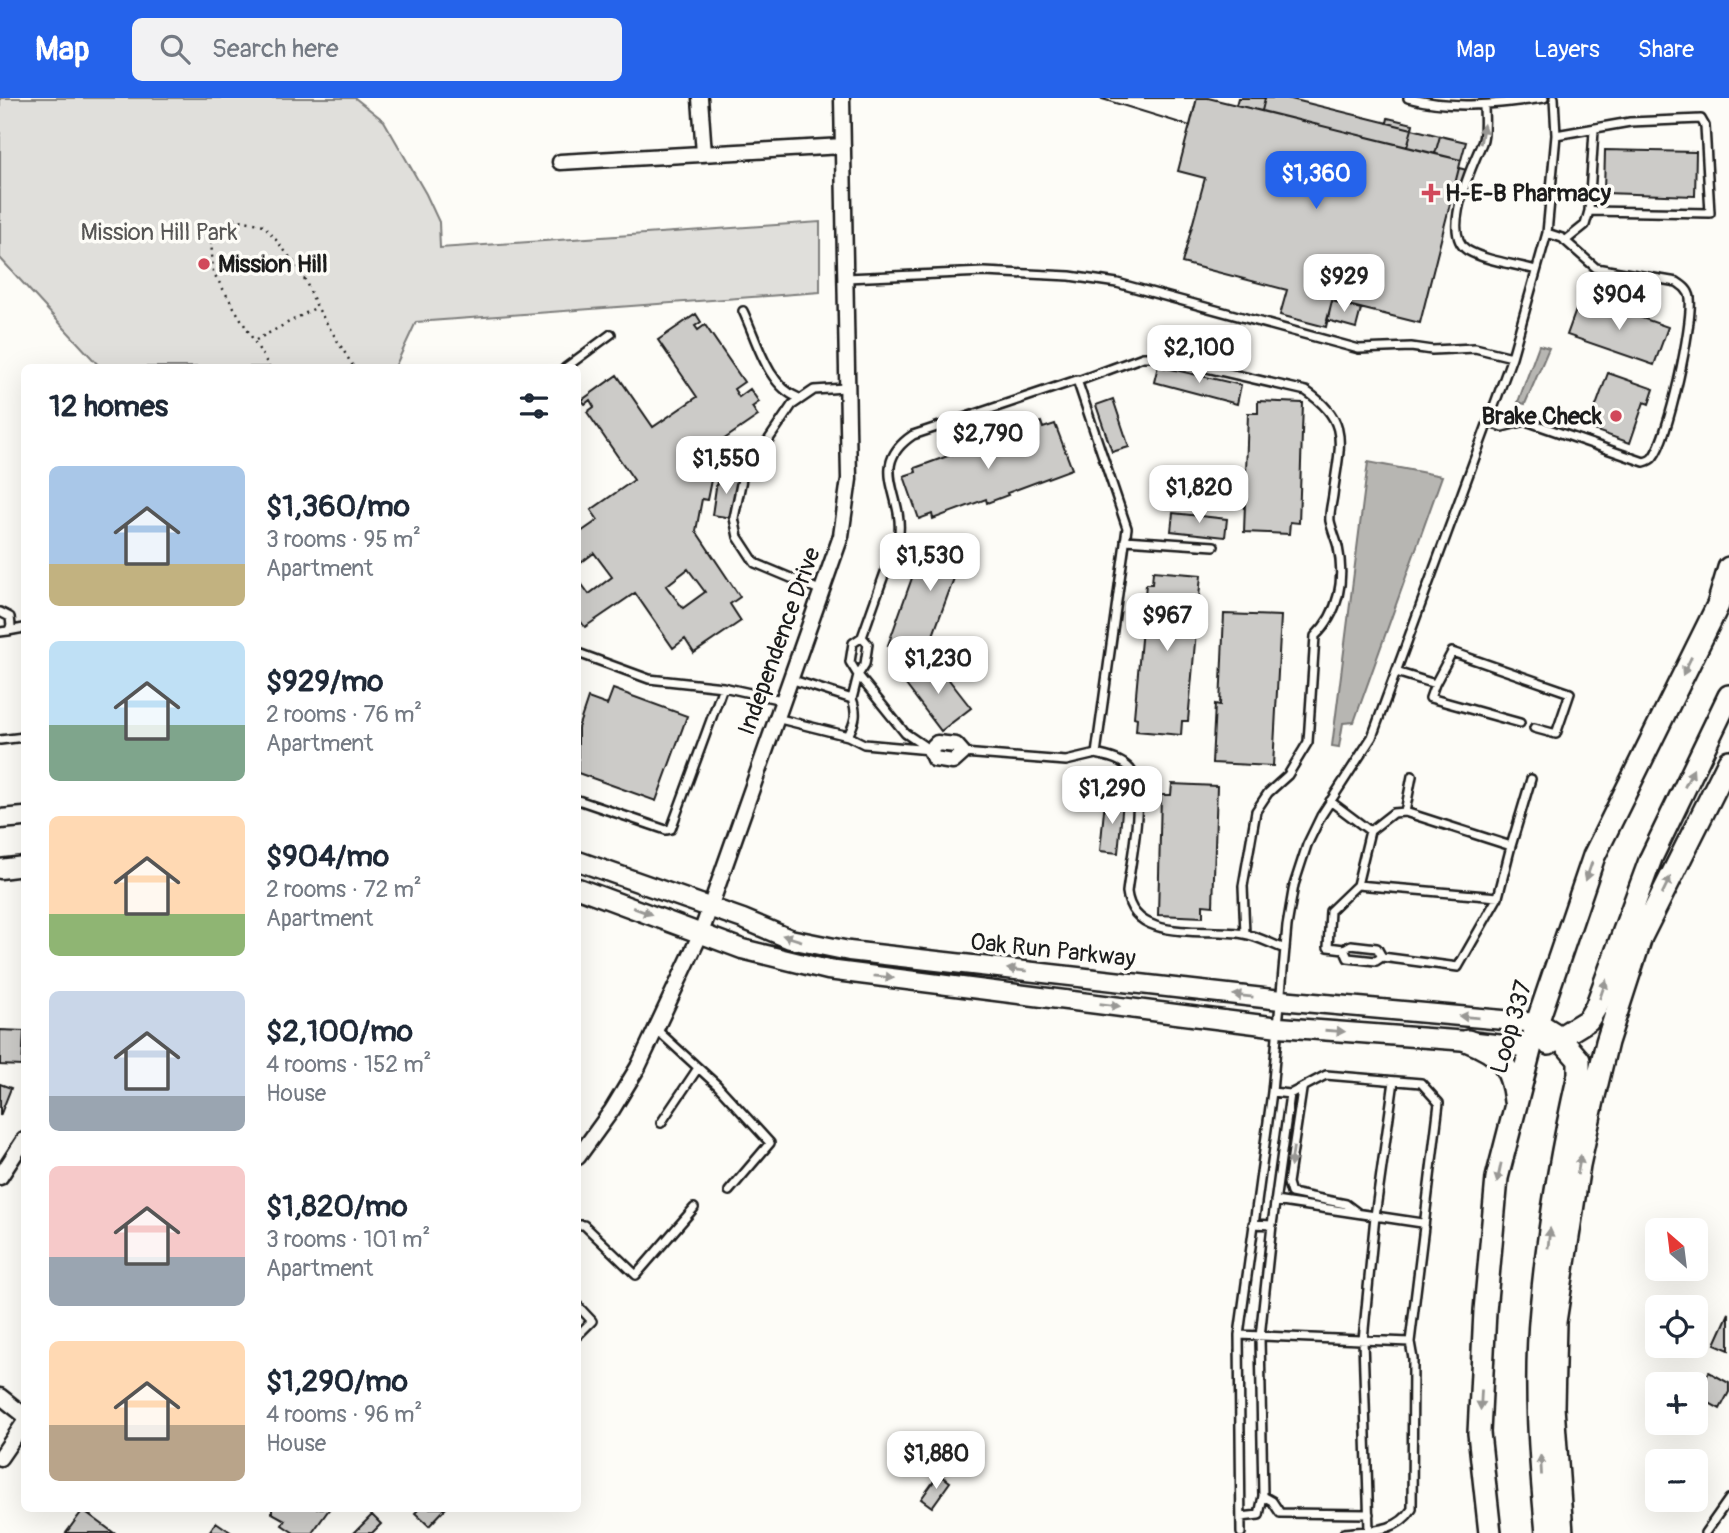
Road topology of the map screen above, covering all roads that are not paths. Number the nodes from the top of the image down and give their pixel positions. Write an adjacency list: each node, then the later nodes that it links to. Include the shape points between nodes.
1 (700, 98): 10 (street)
2 (842, 98): 9 (street, Independence Drive)
3 (1408, 98): 6 (lane)
4 (1544, 98): 6 (lane)
5 (1554, 98): 8 (lane)
6 (1484, 105): 15 (lane, one-way to 6, via 1462,246 1455,229 1483,141)
7 (1594, 130): 8 (lane); 12 (lane); 12 (lane, via 1630,122 1701,119 1710,213)
8 (1556, 135): 13 (lane)
9 (843, 146): 10 (street); 16 (street, Independence Drive)
10 (704, 154): 11 (street)
11 (560, 162)
12 (1589, 211): 14 (lane, via 1585,225)
13 (1547, 233): 14 (lane); 15 (lane)
14 (1565, 241): 24 (lane, via 1596,268 1676,282 1689,294 1679,382 1654,455 1640,462 1526,421 1502,427)
15 (1536, 270): 19 (lane)
16 (846, 278): 19 (lane, via 984,272 1070,276 1117,284 1359,349 1475,348); 22 (street, Independence Drive)
17 (743, 311): 23 (lane, via 776,383)
18 (611, 334): 20 (lane)
19 (1512, 357): 24 (lane)
20 (570, 364)
21 (1078, 381): 25 (lane, via 1127,528); 31 (lane, via 913,436 897,447 891,484 899,533); 68 (lane, via 1143,357 1160,357 1306,391 1335,418 1340,437 1330,520 1342,575 1329,623 1314,636 1308,743 1288,775 1256,811 1244,886)
22 (845, 388): 23 (lane, via 814,390); 28 (street, Independence Drive, via 847,497 841,536)
23 (799, 398): 28 (lane, via 742,479 734,518 738,537 755,563)
24 (1488, 422): 33 (lane)
25 (1125, 540): 26 (lane); 49 (lane)
26 (1214, 546)
27 (1729, 568): 73 (main road, Loop 337, one-way to 73, via 1718,605 1594,856)
28 (823, 591): 35 (street, Independence Drive)
29 (0, 612): 30 (lane, via 10,617 11,626)
30 (4, 631)
31 (862, 637): 34 (lane, via 867,644 865,664); 34 (lane, via 853,643 850,663)
32 (581, 654): 37 (lane, via 649,679)
33 (1396, 672): 36 (lane); 54 (lane, via 1372,737)
34 (858, 675): 39 (lane); 47 (lane, via 905,733)
35 (790, 679): 39 (lane); 40 (street, Independence Drive)
36 (1435, 684): 42 (lane, via 1430,698); 43 (lane, via 1452,652 1570,693 1556,734)
37 (723, 687): 40 (lane); 53 (lane, via 671,829)
38 (1729, 696): 76 (main road, one-way to 38, via 1588,1020 1596,1007 1651,858)
39 (852, 699): 44 (lane, via 857,711)
40 (782, 700): 41 (street, Independence Drive)
41 (776, 718): 44 (lane); 66 (street, Independence Drive)
42 (1520, 723)
43 (1534, 728)
44 (848, 736): 47 (lane, via 864,744)
45 (21, 737): 46 (lane)
46 (0, 740)
47 (930, 750): 48 (street, via 937,743 956,745)
48 (963, 753): 49 (lane, via 1066,761)
49 (1096, 754): 68 (lane, via 1124,764 1135,777 1138,796 1127,892 1135,916 1168,929)
50 (1729, 761): 118 (main road, one-way to 50, via 1553,1407 1555,1322 1579,1165 1608,1041 1642,937)
51 (1412, 776): 55 (lane)
52 (1531, 779): 59 (lane)
53 (581, 801)
54 (1330, 801): 58 (lane); 69 (lane, via 1297,875)
55 (1405, 812): 58 (lane, via 1393,813); 59 (lane)
56 (21, 817): 57 (street)
57 (0, 819)
58 (1370, 831): 63 (lane)
59 (1511, 846): 65 (lane)
60 (581, 862): 66 (street, Oak Run Parkway)
61 (21, 866): 62 (street)
62 (0, 869)
63 (1357, 885): 65 (lane); 70 (lane, via 1330,911 1328,947)
64 (581, 889): 67 (street, Oak Run Parkway, one-way to 67)
65 (1498, 897): 71 (lane, via 1458,967)
66 (710, 908): 67 (street, Independence Drive); 72 (street, Oak Run Parkway, one-way to 66, via 849,951 790,939)
67 (701, 933): 74 (street, Oak Run Parkway, one-way to 74, via 742,949 828,970); 75 (street, Independence Drive)
68 (1245, 934): 69 (lane)
69 (1285, 949): 72 (lane)
70 (1344, 949): 71 (lane, via 1351,945 1377,948); 71 (lane, via 1348,958 1376,961)
71 (1382, 957)
72 (1281, 1000): 73 (street, Oak Run Parkway, one-way to 72); 74 (lane)
73 (1537, 1023): 76 (main road); 78 (main road, Loop 337)
74 (1279, 1027): 77 (street, Oak Run Parkway, one-way to 77); 82 (lane)
75 (657, 1030): 79 (lane); 87 (street, Independence Drive, via 612,1110)
76 (1560, 1039): 78 (main road); 117 (main road, one-way to 76, via 1539,1428 1541,1312 1551,1214 1579,1074 1579,1060)
77 (1468, 1041): 78 (street, Oak Run Parkway); 84 (main road, via 1505,1063)
78 (1531, 1048): 84 (main road, Loop 337)
79 (698, 1069): 85 (lane); 89 (lane, via 770,1143)
80 (1394, 1080): 81 (lane, via 1326,1075); 93 (lane); 94 (lane, via 1421,1083 1439,1103)
81 (1302, 1090): 83 (lane); 92 (lane, one-way to 92, via 1288,1183 1291,1193 1346,1204)
82 (1272, 1092): 83 (lane); 95 (lane)
83 (1290, 1094): 90 (lane)
84 (1516, 1107): 116 (main road, Loop 337, one-way to 116, via 1497,1178 1485,1311 1479,1433)
85 (661, 1123)
86 (21, 1145): 88 (street)
87 (581, 1153)
88 (0, 1177)
89 (729, 1191)
90 (1275, 1201): 92 (lane); 97 (lane)
91 (694, 1208): 96 (lane, via 636,1275)
92 (1357, 1213): 93 (lane)
93 (1375, 1216): 94 (lane); 102 (lane)
94 (1422, 1223): 103 (lane)
95 (1253, 1224): 97 (lane); 100 (lane)
96 (581, 1226)
97 (1272, 1226): 101 (lane)
98 (581, 1309): 99 (lane, via 592,1321)
99 (581, 1332)
100 (1239, 1335): 101 (lane); 111 (lane)
101 (1260, 1338): 102 (lane); 108 (lane)
102 (1363, 1340): 103 (lane); 110 (lane)
103 (1409, 1342): 113 (lane, via 1413,1359 1412,1509)
104 (0, 1396): 105 (street)
105 (21, 1413)
106 (21, 1427): 107 (street)
107 (0, 1458)
108 (1263, 1496): 110 (lane, via 1280,1513); 111 (lane, via 1259,1515)
109 (1729, 1499): 119 (lane)
110 (1369, 1514): 112 (lane)
111 (1241, 1517): 114 (lane)
112 (1369, 1530): 113 (lane); 115 (lane)
113 (1394, 1530)
114 (1241, 1533)
115 (1344, 1533)
116 (1490, 1533)
117 (1547, 1533)
118 (1562, 1533)
119 (1705, 1533)

